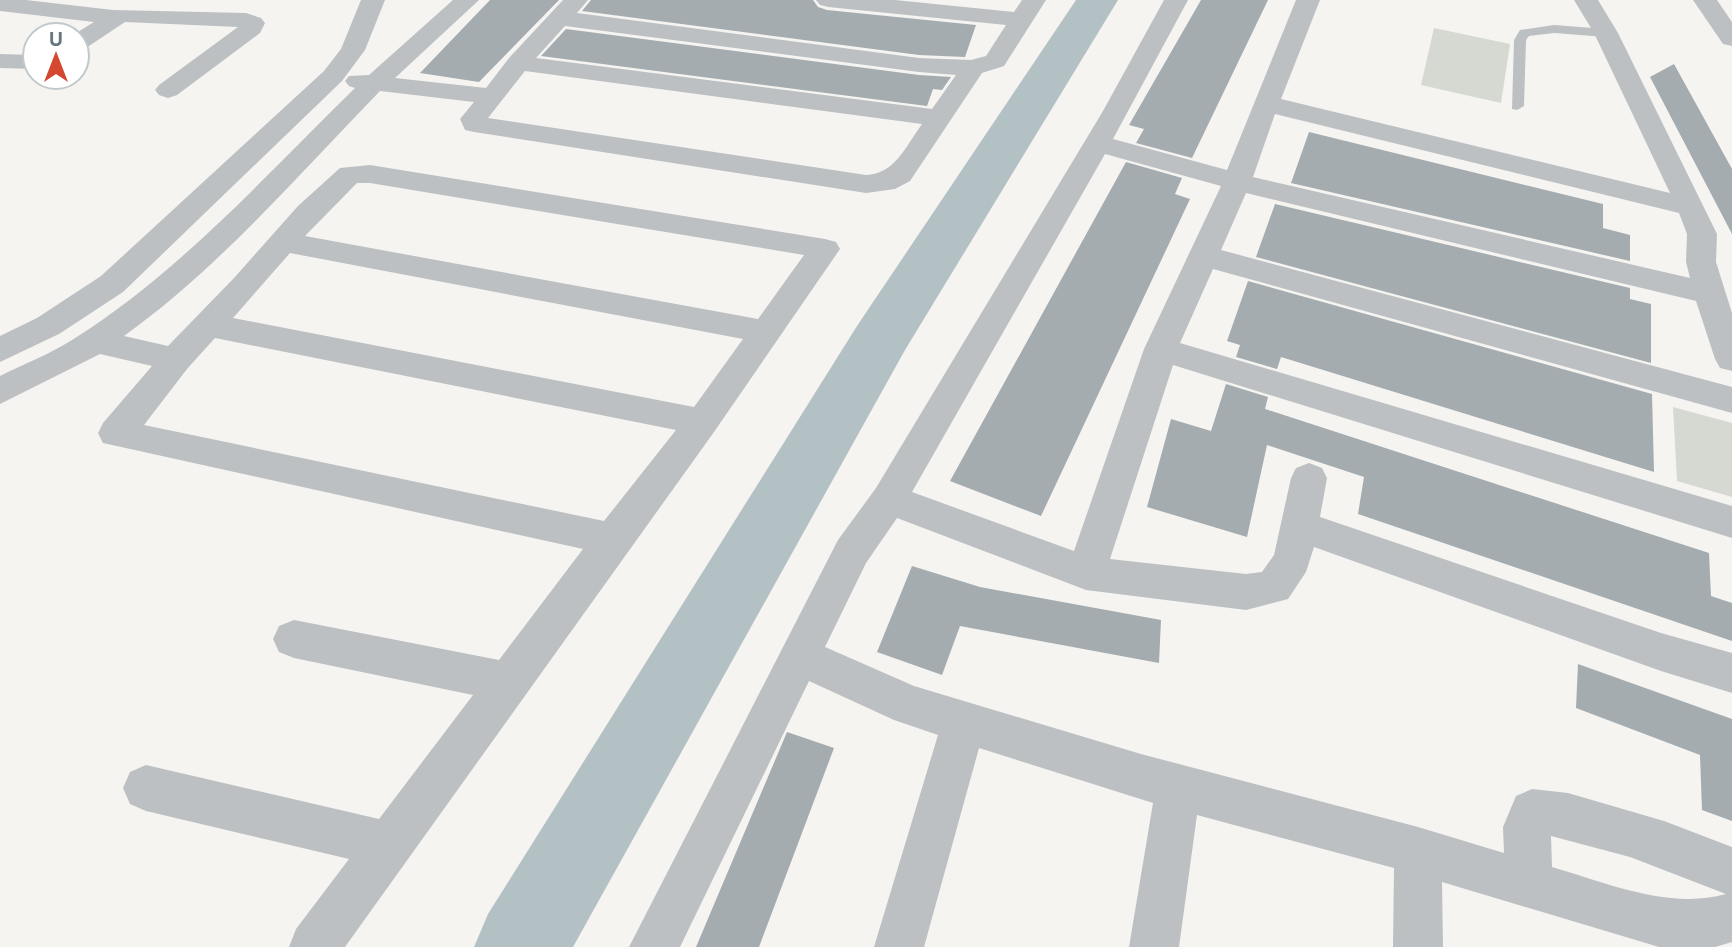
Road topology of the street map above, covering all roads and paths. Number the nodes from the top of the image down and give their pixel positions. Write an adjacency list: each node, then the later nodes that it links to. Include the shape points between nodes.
1 (373, 0): 20 (street, via 354,50)
2 (467, 0): 21 (street)
3 (828, 0): 12 (street)
4 (1034, 0): 12 (street)
5 (1176, 0): 27 (street)
6 (1308, 0): 24 (street)
7 (1586, 0): 14 (street)
8 (1705, 0): 15 (street)
9 (0, 4): 11 (street)
10 (569, 9): 18 (street); 19 (street, via 919,65)
11 (114, 17): 13 (street); 22 (street, via 129,14 253,23)
12 (1021, 20): 19 (street, via 995,61)
13 (91, 33)
14 (1606, 33): 25 (lane, via 1563,29 1524,33); 29 (street)
15 (1732, 39)
16 (0, 61): 17 (street)
17 (21, 62)
18 (518, 63): 23 (street); 26 (street)
19 (973, 68): 26 (street)
20 (333, 76): 21 (street); 38 (street, via 111,284 48,327)
21 (373, 84): 23 (street); 37 (street, via 211,247 155,298)
22 (168, 90)
23 (493, 97): 26 (street, via 473,119 474,124 866,184 900,176)
24 (1268, 104): 28 (street); 29 (street)
25 (1517, 106)
26 (938, 118)
27 (1096, 143): 28 (street); 47 (street)
28 (1237, 182): 33 (street); 34 (street)
29 (1691, 206): 30 (street)
30 (1702, 234): 31 (street); 34 (street, via 1701,262)
31 (1732, 239)
32 (284, 242): 35 (street); 36 (street); 36 (street, via 350,174 370,174 825,249)
33 (1204, 256): 39 (street); 44 (street)
34 (1709, 293): 40 (street)
35 (208, 325): 41 (street); 45 (street)
36 (766, 332): 45 (street)
37 (95, 341): 41 (street); 42 (street)
38 (11, 344): 42 (street)
39 (1161, 349): 48 (street); 51 (street)
40 (1732, 359)
41 (175, 360): 50 (street, via 116,433)
42 (53, 364): 43 (street)
43 (0, 391)
44 (1732, 400)
45 (702, 422): 50 (street)
46 (1309, 478): 49 (street)
47 (889, 499): 51 (street); 53 (street, via 852,552)
48 (1732, 522)
49 (1300, 526): 51 (street, via 1292,560 1274,587 1246,592); 54 (street)
50 (613, 539): 55 (street)
51 (1086, 573)
52 (294, 639): 55 (street)
53 (799, 656): 56 (street, via 909,705); 66 (street)
54 (1732, 673)
55 (508, 682): 59 (street)
56 (964, 723): 58 (street); 67 (street)
57 (146, 788): 59 (street)
58 (1178, 788): 60 (street); 68 (street)
59 (388, 845): 65 (street)
60 (1419, 851): 62 (street); 69 (street)
61 (1732, 872): 62 (street, via 1665,845 1538,810 1532,812 1527,827)
62 (1529, 884): 64 (street)
63 (1732, 917): 64 (street)
64 (1668, 936)
65 (314, 947)
66 (654, 947)
67 (899, 947)
68 (1154, 947)
69 (1418, 947)

